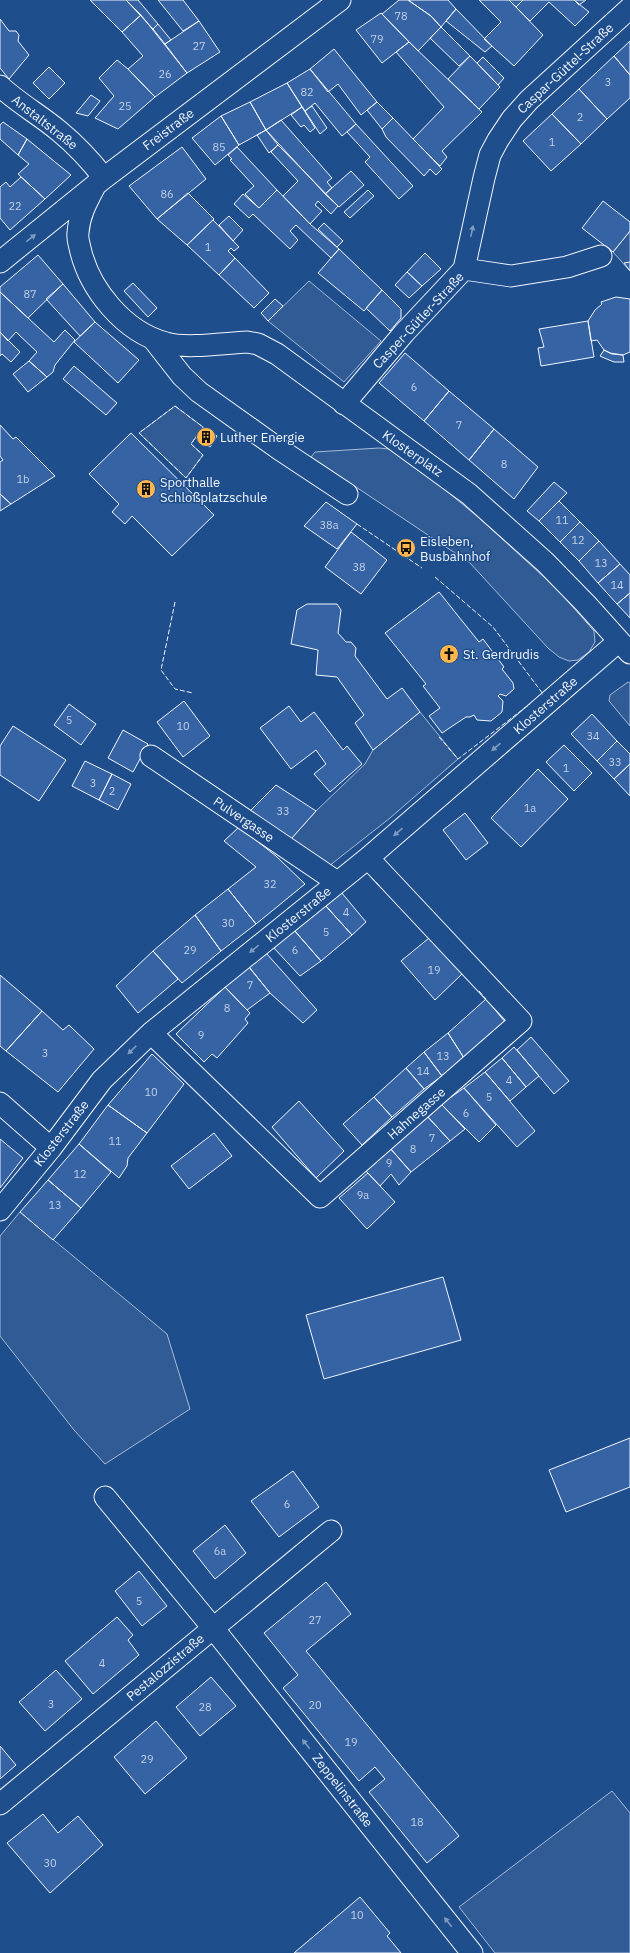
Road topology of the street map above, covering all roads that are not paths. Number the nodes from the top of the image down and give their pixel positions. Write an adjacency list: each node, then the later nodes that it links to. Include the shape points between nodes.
1 (340, 0): 4 (street, Freistraße)
2 (630, 8): 7 (street, Caspar-Güttel-Straße, one-way to 2, via 490,155 498,140 529,100)
3 (0, 86): 4 (street, Anstaltstraße, via 15,100 59,131 90,160)
4 (99, 183): 6 (street, Freistraße, one-way to 4); 8 (street, Klosterplatz, via 80,214 77,235 82,256 90,278 104,299 129,324)
5 (601, 256): 7 (street, Casper-Gütler-Straße, via 567,267 511,276)
6 (0, 262)
7 (464, 269): 9 (street, Casper-Gütler-Straße, via 399,339)
8 (153, 339): 9 (street, Klosterplatz, via 190,346 247,342 258,344 277,354); 10 (street, Klosterplatz, via 182,376 199,392)
9 (344, 404): 11 (street, Klosterplatz, via 469,494 545,562)
10 (347, 494)
11 (625, 647): 13 (street, Klosterstraße, one-way to 13, via 568,685)
12 (151, 756): 14 (street, Pulvergasse)
13 (368, 858): 14 (street, Klosterstraße); 15 (street, Hahnegasse, via 521,1021 320,1197)
14 (337, 882): 15 (street, Klosterstraße, one-way to 15)
15 (151, 1033): 17 (street, Klosterstraße, one-way to 17, via 102,1080)
16 (0, 1103): 17 (street)
17 (51, 1148): 18 (street, Klosterstraße)
18 (0, 1210)
19 (105, 1497): 21 (street, Zeppelinstraße)
20 (331, 1531): 21 (street, Pestalozzistraße)
21 (213, 1628): 22 (street, Pestalozzistraße); 23 (street, Zeppelinstraße, one-way to 21)
22 (0, 1804)
23 (472, 1953)

